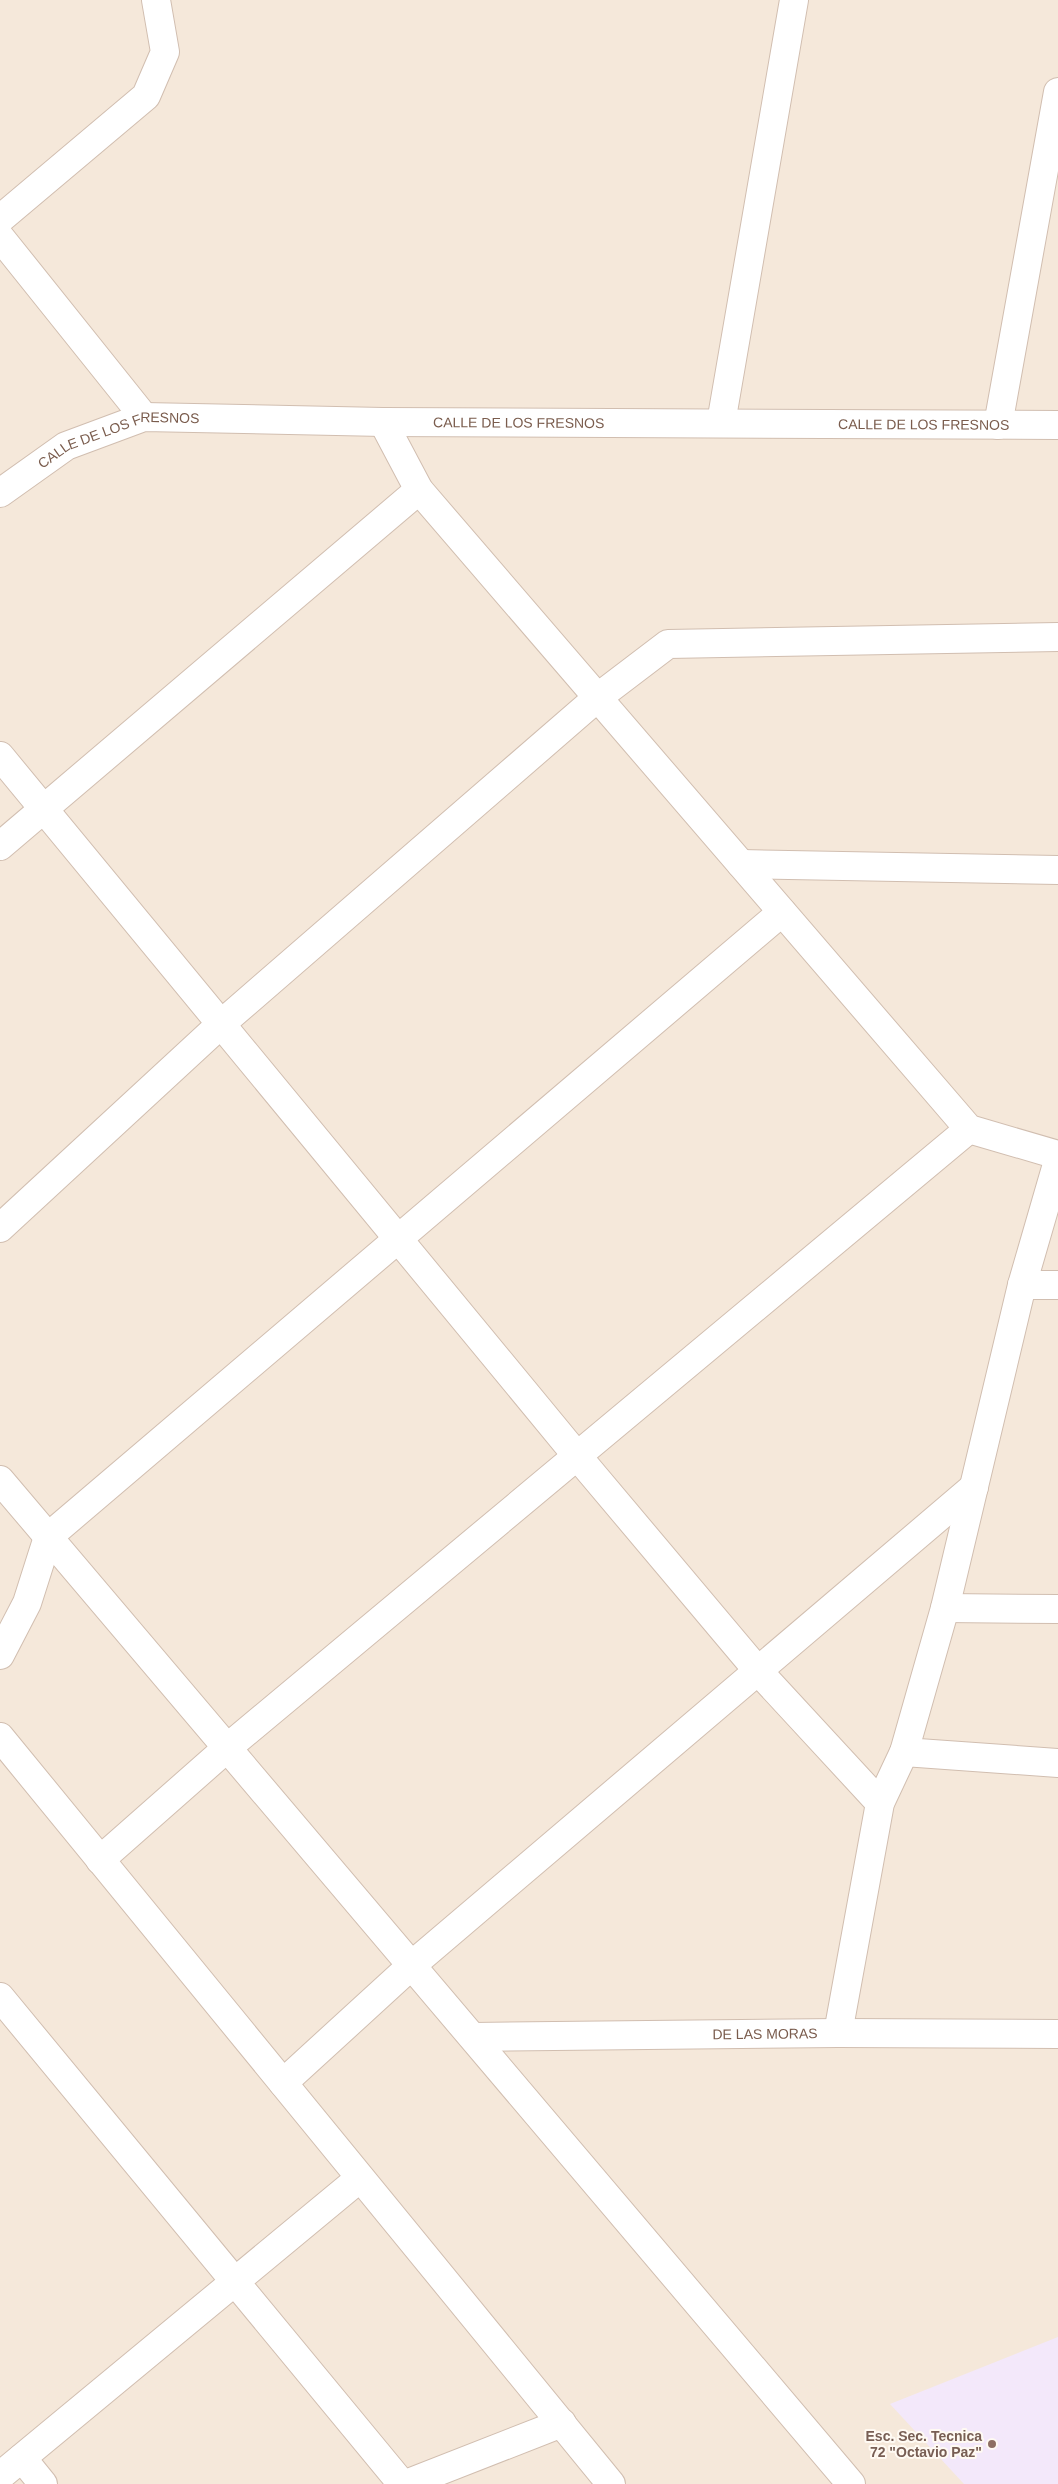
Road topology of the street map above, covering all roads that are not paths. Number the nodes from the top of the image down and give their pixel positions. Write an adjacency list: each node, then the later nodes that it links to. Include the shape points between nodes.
1 (156, 0): 4 (street, via 165,52 146,96)
2 (794, 0): 8 (street)
3 (1058, 92): 9 (street)
4 (0, 219)
5 (0, 237): 6 (street)
6 (144, 417): 7 (street, CALLE DE LOS FRESNOS); 12 (street, CALLE DE LOS FRESNOS, via 66,446)
7 (382, 422): 8 (street, CALLE DE LOS FRESNOS); 11 (street)
8 (721, 423): 9 (street, CALLE DE LOS FRESNOS)
9 (998, 425): 10 (street, CALLE DE LOS FRESNOS)
10 (1058, 425)
11 (419, 490): 14 (street); 16 (street)
12 (0, 493)
13 (1058, 637): 14 (street, via 668,644)
14 (597, 698): 18 (street); 21 (street)
15 (0, 756): 16 (street)
16 (44, 809): 17 (street); 21 (street)
17 (0, 846)
18 (741, 864): 19 (street); 20 (street)
19 (1058, 870)
20 (782, 912): 22 (street); 26 (street)
21 (221, 1024): 25 (street); 26 (street)
22 (969, 1129): 23 (street); 29 (street)
23 (1058, 1155)
24 (1058, 1161): 27 (street)
25 (0, 1228)
26 (399, 1239): 29 (street); 32 (street)
27 (1022, 1285): 28 (street); 31 (street)
28 (1058, 1285)
29 (578, 1457): 36 (street); 38 (street)
30 (0, 1480): 32 (street)
31 (974, 1487): 33 (street); 36 (street)
32 (48, 1537): 35 (street, via 27,1602); 38 (street)
33 (945, 1608): 34 (street); 39 (street)
34 (1058, 1608)
35 (0, 1655)
36 (759, 1672): 41 (street); 43 (street)
37 (0, 1737): 42 (street)
38 (227, 1748): 42 (street); 43 (street)
39 (904, 1752): 40 (street); 41 (street)
40 (1058, 1763)
41 (880, 1803): 45 (street)
42 (100, 1860): 48 (street)
43 (412, 1965): 47 (street); 48 (street)
44 (0, 1997): 50 (street)
45 (838, 2033): 46 (street, DE LAS MORAS); 47 (street, DE LAS MORAS)
46 (1058, 2034)
47 (472, 2037): 58 (street)
48 (283, 2083): 49 (street)
49 (360, 2178): 50 (street); 51 (street)
50 (234, 2282): 52 (street); 55 (street)
51 (562, 2423): 56 (street); 57 (street)
52 (22, 2458): 53 (street); 54 (street)
53 (0, 2476)
54 (44, 2484)
55 (402, 2484)
56 (406, 2484)
57 (611, 2484)
58 (851, 2484)

